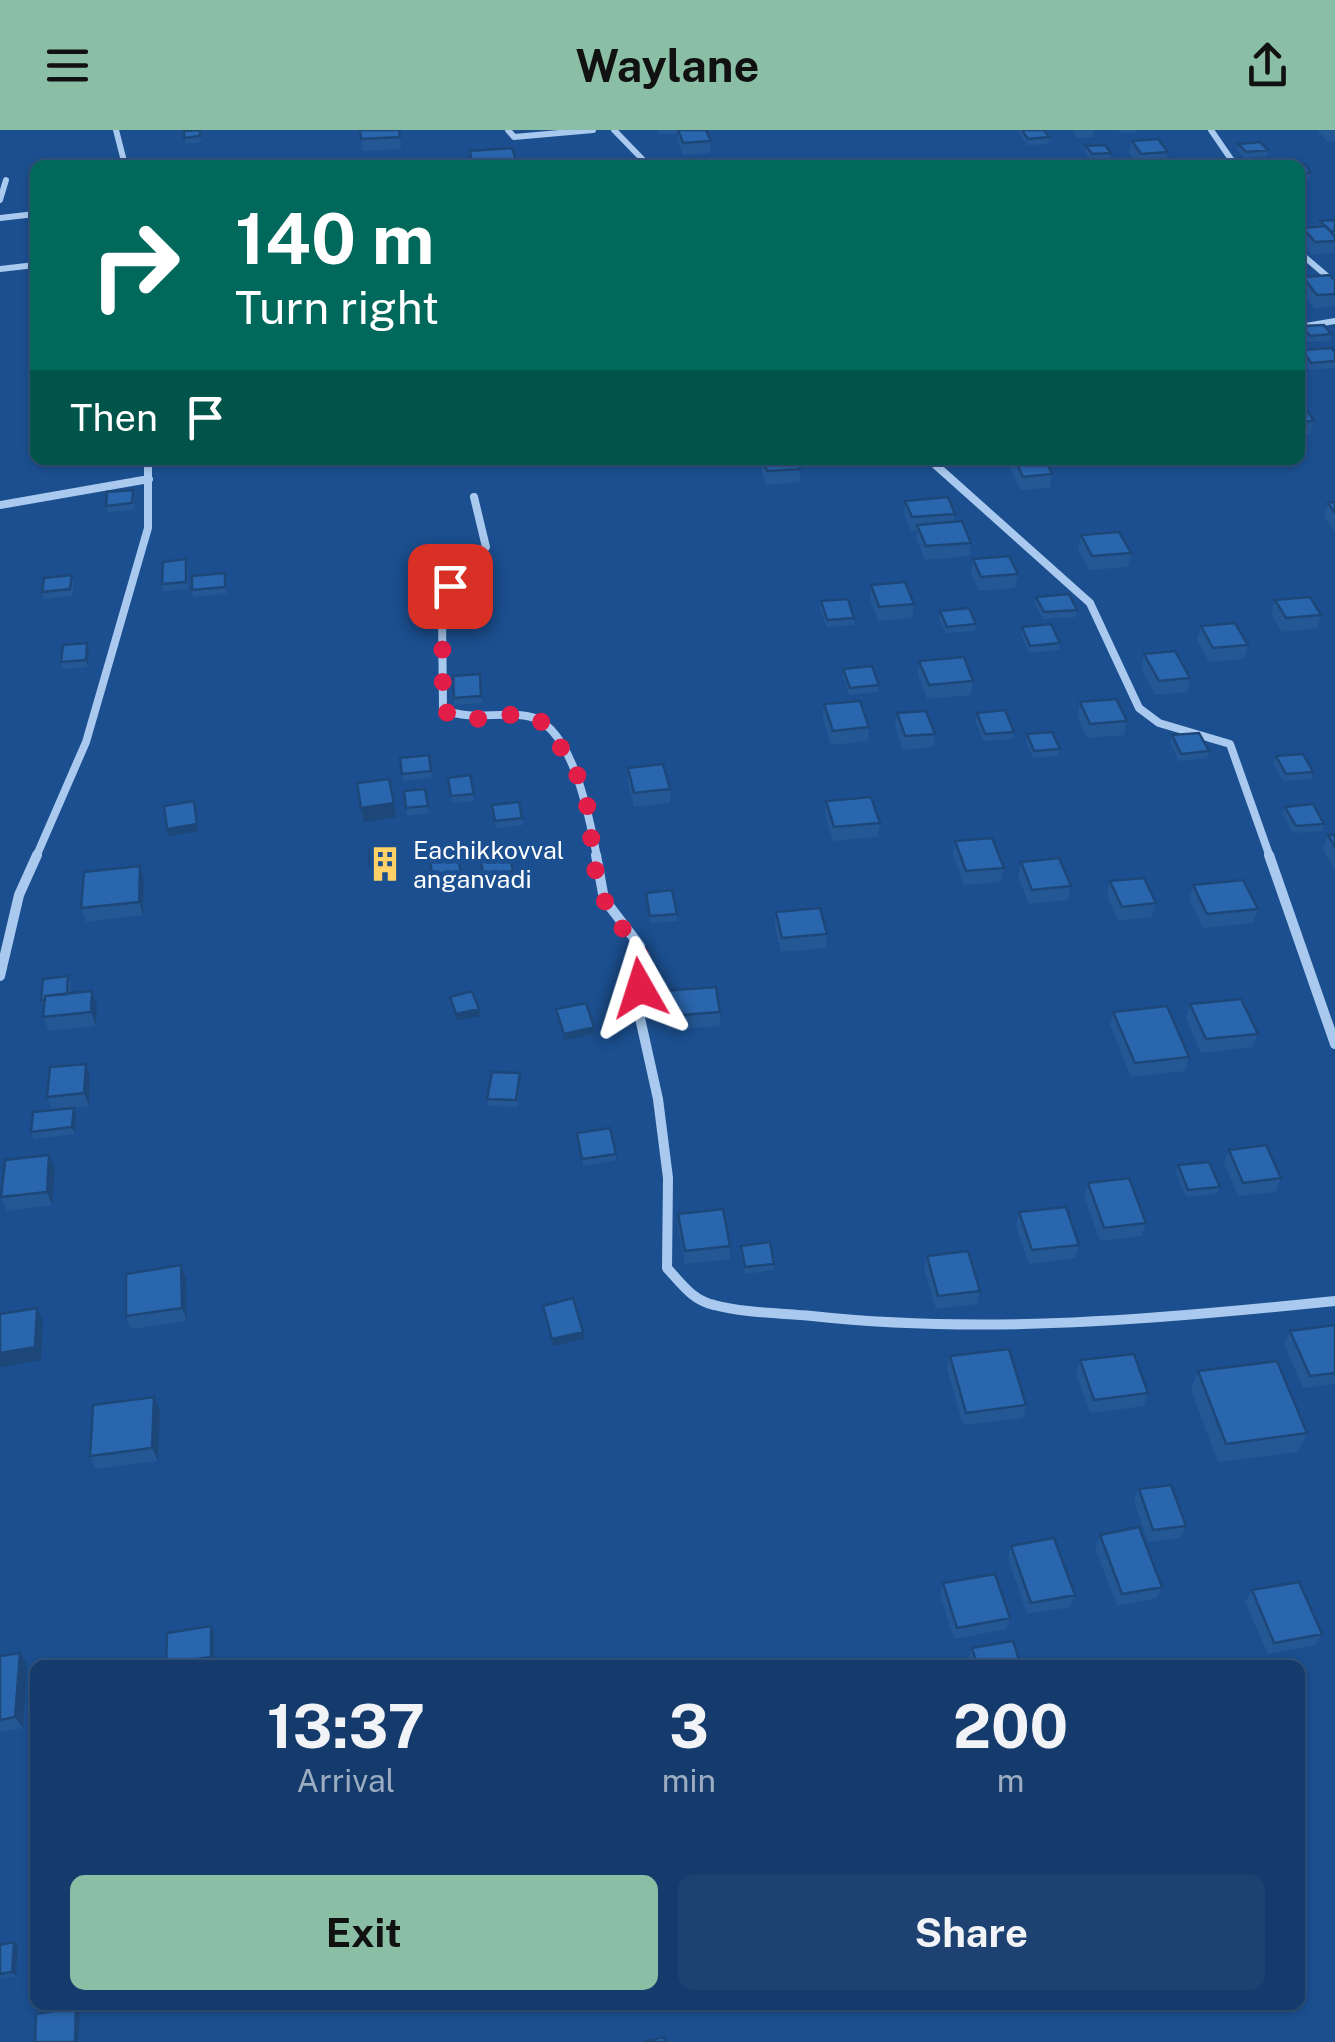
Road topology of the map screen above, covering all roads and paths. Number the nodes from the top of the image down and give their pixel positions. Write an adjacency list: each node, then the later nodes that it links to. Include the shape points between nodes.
1 (116, 130): 6 (street)
2 (508, 130): 3 (street, via 514,137 542,137)
3 (593, 130)
4 (614, 130): 7 (street)
5 (1211, 130): 8 (street)
6 (125, 160)
7 (643, 160)
8 (1232, 160)
9 (6, 180): 10 (street)
10 (0, 200)
11 (30, 215): 12 (street)
12 (0, 218)
13 (1305, 257): 16 (street)
14 (30, 266): 15 (street)
15 (0, 269)
16 (1335, 283)
17 (1335, 322): 18 (street)
18 (1305, 326)
19 (148, 465): 21 (street)
20 (936, 465): 25 (street, via 1090,603 1150,721 1210,732 1230,744)
21 (149, 480): 23 (street); 24 (street, via 148,528 86,742 18,895)
22 (474, 497): 26 (street, via 486,547 450,586 442,611 443,709 462,718 541,721 585,791 604,898 640,946 638,1009 668,1178 668,1268 691,1295 713,1305 1019,1326)
23 (0, 505)
24 (0, 976)
25 (1335, 1044)
26 (1335, 1301)

